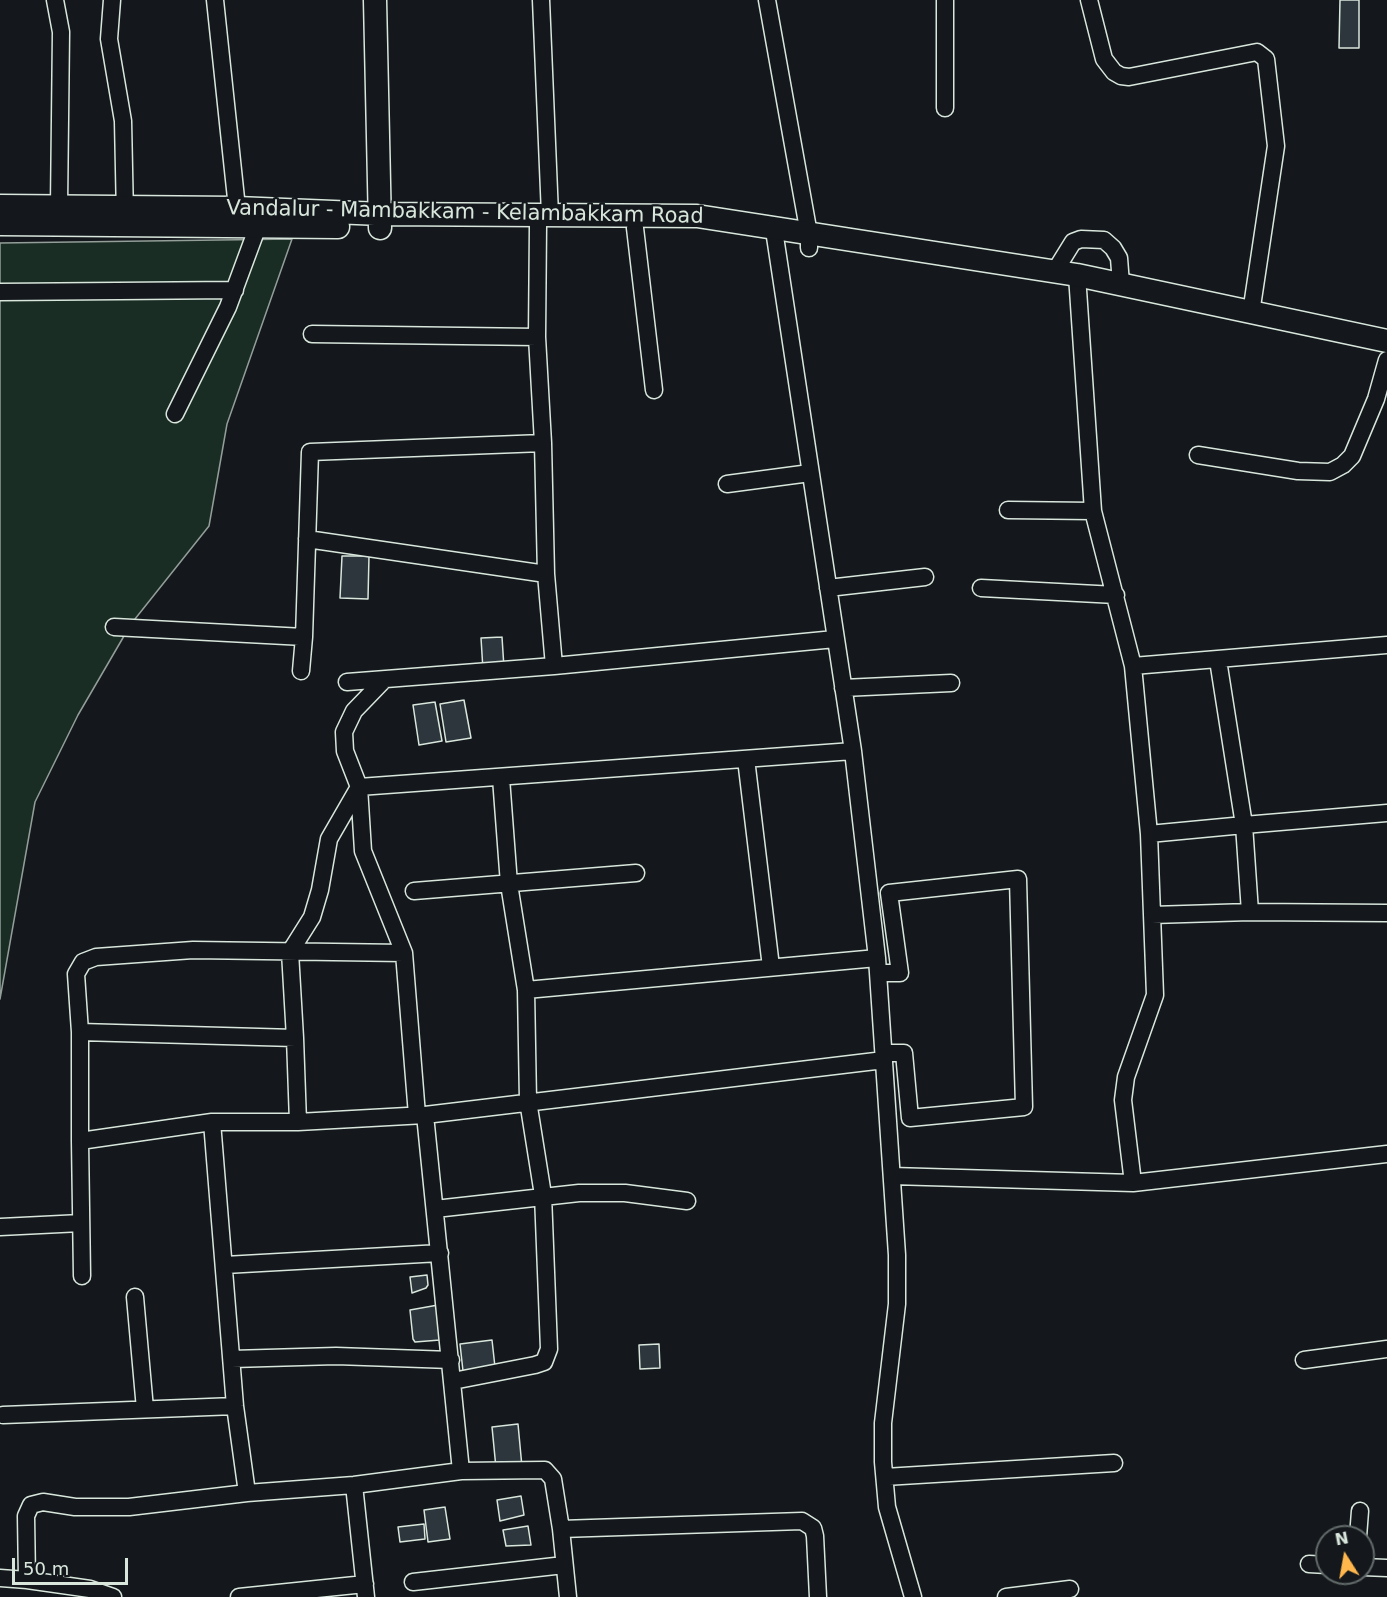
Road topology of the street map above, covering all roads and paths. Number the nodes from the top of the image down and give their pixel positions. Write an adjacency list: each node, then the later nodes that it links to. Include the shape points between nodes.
1 (55, 0): 12 (street, via 61,32)
2 (112, 0): 14 (street, via 109,39 123,121)
3 (215, 0): 13 (street)
4 (375, 0): 5 (street); 16 (main road)
5 (384, 0)
6 (541, 0): 15 (street)
7 (767, 0): 21 (street)
8 (945, 0): 10 (street)
9 (1089, 0): 26 (street, via 1104,59 1121,76 1250,53 1260,53 1266,59 1276,146)
10 (945, 108)
11 (0, 206): 12 (main road, Vandalur - Mambakkam - Kelambakkam Road)
12 (59, 206): 14 (main road, Vandalur - Mambakkam - Kelambakkam Road)
13 (237, 208): 14 (main road, Vandalur - Mambakkam - Kelambakkam Road); 16 (main road, Vandalur - Mambakkam - Kelambakkam Road)
14 (125, 215): 17 (main road, Vandalur - Mambakkam - Kelambakkam Road); 18 (main road, Vandalur - Mambakkam - Kelambakkam Road)
15 (544, 220): 16 (main road, Vandalur - Mambakkam - Kelambakkam Road); 19 (main road, Vandalur - Mambakkam - Kelambakkam Road); 20 (main road, Vandalur - Mambakkam - Kelambakkam Road, via 697,216); 28 (street)
16 (380, 221): 18 (main road, Vandalur - Mambakkam - Kelambakkam Road)
17 (0, 224)
18 (258, 226): 24 (street)
19 (635, 228): 20 (main road, Vandalur - Mambakkam - Kelambakkam Road); 32 (street)
20 (775, 236): 21 (main road, Vandalur - Mambakkam - Kelambakkam Road); 36 (street)
21 (809, 241): 22 (main road, Vandalur - Mambakkam - Kelambakkam Road)
22 (1070, 278): 23 (main road, Vandalur - Mambakkam - Kelambakkam Road); 23 (street, via 1073,242 1080,238 1104,240 1119,258); 30 (main road, Vandalur - Mambakkam - Kelambakkam Road); 39 (street)
23 (1121, 284): 26 (main road, Vandalur - Mambakkam - Kelambakkam Road)
24 (235, 290): 25 (street); 33 (street)
25 (0, 292)
26 (1251, 313): 29 (main road, Vandalur - Mambakkam - Kelambakkam Road)
27 (312, 334): 28 (street)
28 (537, 337): 34 (street)
29 (1387, 341)
30 (1387, 353)
31 (1387, 360): 35 (street, via 1376,399 1352,456 1330,472 1298,471)
32 (654, 390)
33 (176, 414)
34 (543, 443): 40 (street, via 310,452); 41 (street)
35 (1198, 455)
36 (810, 473): 37 (street); 43 (street)
37 (727, 484)
38 (1008, 510): 39 (street)
39 (1093, 511): 45 (street)
40 (307, 539): 41 (street); 47 (street)
41 (546, 574): 51 (street)
42 (925, 577): 43 (street)
43 (828, 588): 48 (street)
44 (981, 588): 45 (street)
45 (1116, 595): 52 (street)
46 (114, 627): 47 (street)
47 (304, 637): 53 (street)
48 (836, 639): 51 (street); 57 (street)
49 (1387, 645): 50 (street)
50 (1218, 660): 52 (street); 63 (street)
51 (554, 666): 55 (street)
52 (1133, 666): 64 (street)
53 (302, 671)
54 (347, 682): 55 (street)
55 (382, 682): 61 (street, via 354,711 344,732 345,751)
56 (951, 683): 57 (street)
57 (843, 688): 58 (street)
58 (853, 751): 59 (street); 73 (street)
59 (746, 759): 60 (street); 74 (street)
60 (501, 778): 61 (street); 66 (street)
61 (359, 787): 71 (street, via 329,839 321,890 312,916); 72 (street, via 363,851)
62 (1387, 813): 63 (street)
63 (1244, 825): 64 (street); 68 (street)
64 (1149, 834): 70 (street)
65 (636, 873): 66 (street)
66 (509, 884): 67 (street); 75 (street)
67 (414, 891)
68 (1250, 912): 69 (street); 70 (street)
69 (1387, 913)
70 (1152, 915): 86 (street, via 1155,995 1126,1077 1124,1100)
71 (290, 952): 72 (street); 76 (street, via 193,950 87,960 76,974); 77 (street)
72 (404, 953): 80 (street)
73 (878, 965): 74 (street); 78 (street); 78 (street, via 900,973 889,893 1018,879 1024,1107 910,1118 904,1053)
74 (771, 967): 75 (street)
75 (526, 990): 79 (street)
76 (81, 1032): 77 (street); 83 (street)
77 (295, 1038): 82 (street)
78 (884, 1057): 79 (street); 85 (street)
79 (528, 1101): 80 (street); 87 (street)
80 (421, 1115): 82 (street); 89 (street)
81 (212, 1122): 82 (street); 83 (street); 93 (street)
82 (298, 1122)
83 (80, 1141): 90 (street)
84 (1387, 1154): 86 (street)
85 (892, 1176): 86 (street); 106 (street, via 897,1304 883,1423)
86 (1133, 1183)
87 (543, 1195): 88 (street, via 625,1193); 89 (street); 100 (street, via 548,1356 535,1365)
88 (687, 1201)
89 (435, 1209): 92 (street)
90 (81, 1223): 91 (street); 94 (street)
91 (0, 1227)
92 (440, 1253): 93 (street); 98 (street)
93 (225, 1265): 97 (street)
94 (82, 1276)
95 (135, 1296): 102 (street)
96 (1387, 1349): 99 (street)
97 (232, 1359): 98 (street, via 336,1356); 101 (street)
98 (451, 1360): 100 (street)
99 (1304, 1360)
100 (453, 1381): 105 (street)
101 (235, 1406): 102 (street); 108 (street)
102 (145, 1409): 103 (street)
103 (3, 1415)
104 (1114, 1463): 106 (street)
105 (461, 1471): 107 (street); 111 (street, via 545,1470 553,1479)
106 (885, 1478): 124 (street, via 890,1519)
107 (354, 1485): 108 (street); 119 (street)
108 (247, 1492): 116 (street, via 129,1507 75,1507 43,1502 31,1505 26,1516)
109 (1360, 1511): 110 (street)
110 (1359, 1525)
111 (561, 1529): 114 (street); 123 (street, via 802,1521 813,1528 815,1536)
112 (1309, 1564): 113 (street)
113 (1315, 1564)
114 (564, 1565): 117 (street); 122 (street)
115 (0, 1578): 116 (street)
116 (27, 1580): 120 (street, via 90,1589)
117 (413, 1582)
118 (1070, 1589): 125 (street)
119 (366, 1591): 121 (street)
120 (113, 1597)
121 (239, 1597)
122 (568, 1597)
123 (818, 1597)
124 (914, 1597)
125 (1006, 1597)

